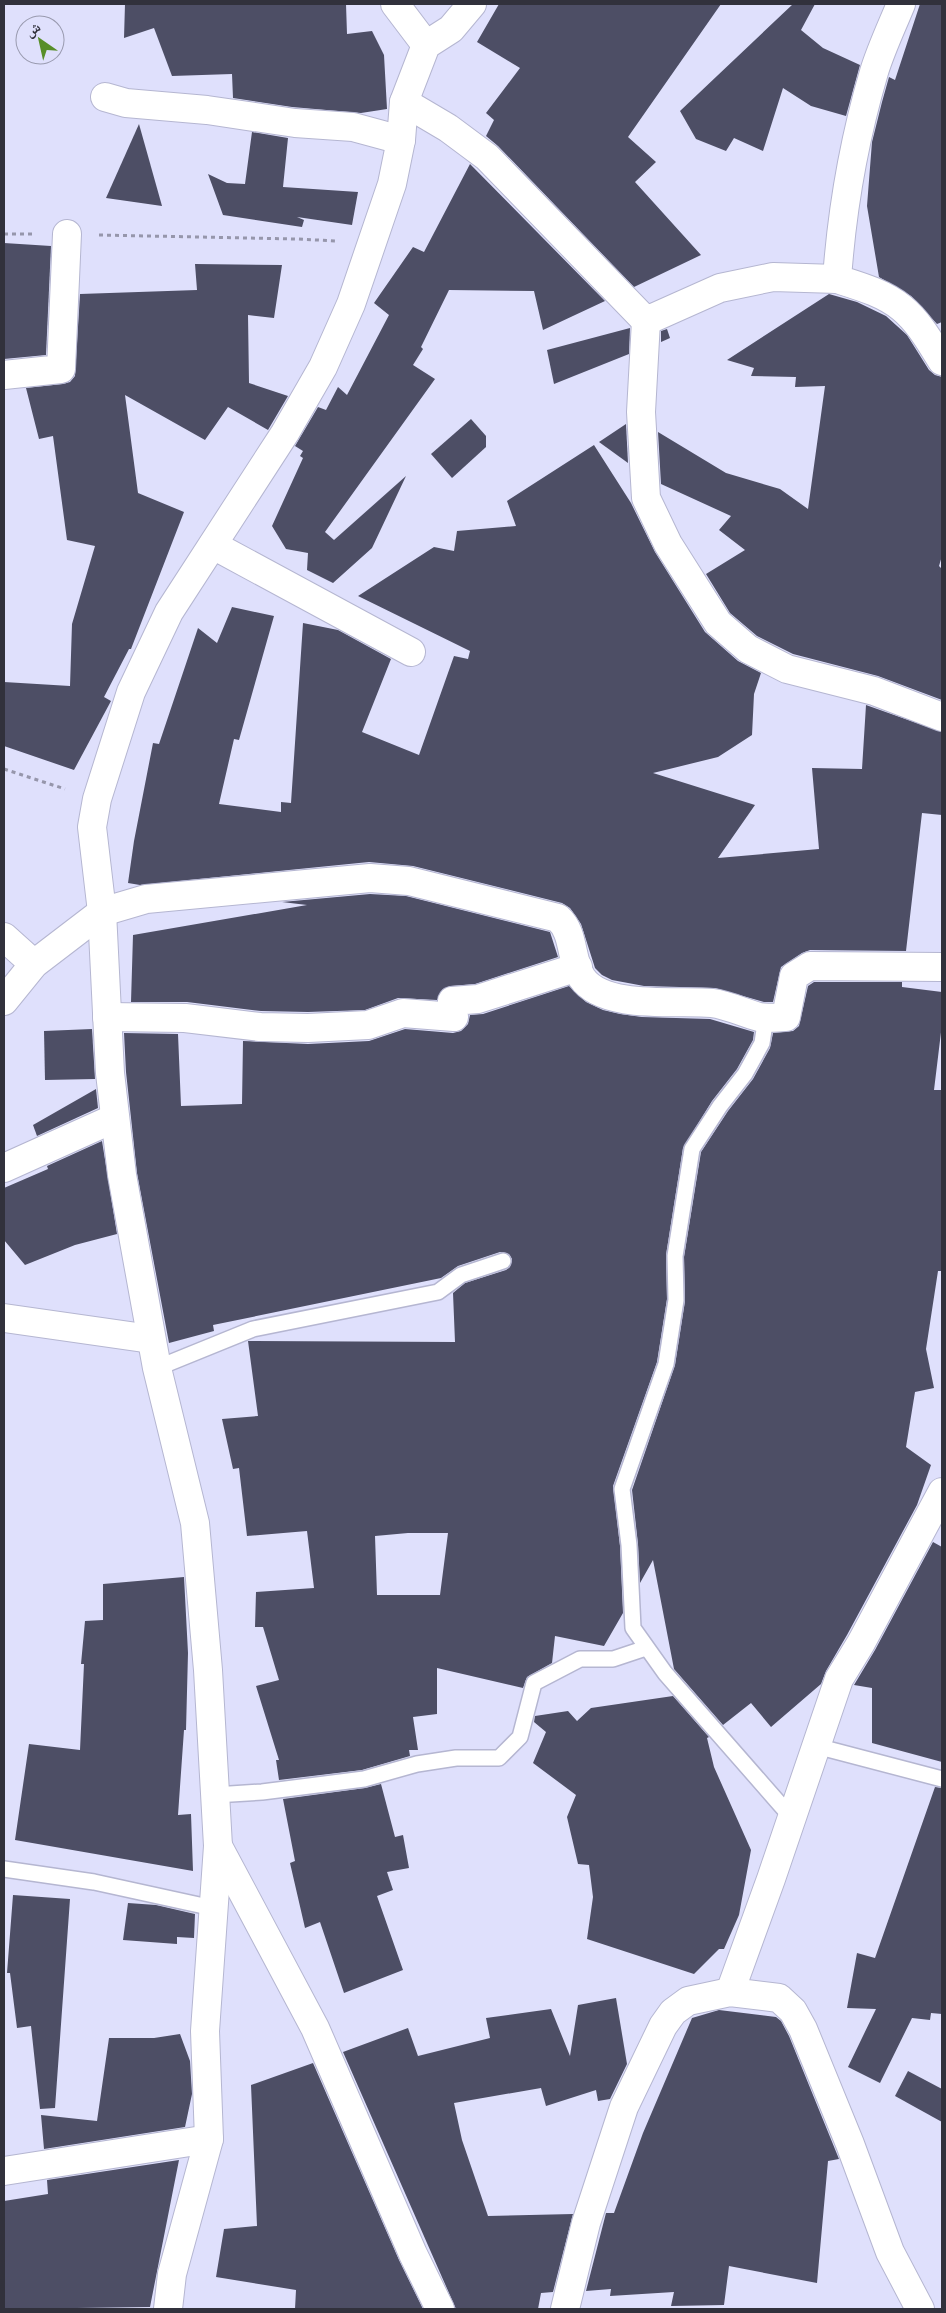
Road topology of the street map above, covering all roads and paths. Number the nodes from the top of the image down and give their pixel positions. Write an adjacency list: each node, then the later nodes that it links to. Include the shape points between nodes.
1 (395, 4): 4 (street)
2 (472, 4): 4 (street, via 451,29)
3 (901, 4): 11 (street, via 875,70 851,159 841,227)
4 (426, 45): 6 (street)
5 (105, 97): 7 (street, via 126,103 353,127)
6 (404, 102): 7 (street); 12 (street, via 448,128 487,157)
7 (401, 140): 10 (street, via 392,184)
8 (4, 234): 9 (path)
9 (67, 234): 10 (path, via 297,238); 14 (street, via 61,369)
10 (370, 244): 15 (street, via 350,304 323,367)
11 (838, 279): 12 (street, via 773,277 720,288); 13 (street, via 870,290 901,307 921,328)
12 (646, 321): 17 (street, via 641,412 646,498 668,544 718,623 748,650 787,670 874,691)
13 (942, 361)
14 (4, 375)
15 (213, 545): 16 (street); 19 (street, via 169,612 131,692)
16 (411, 652)
17 (942, 717)
18 (4, 769): 19 (path)
19 (97, 799): 20 (street, via 92,827)
20 (102, 912): 22 (street); 24 (street, via 155,898 370,878 409,881 558,918 566,929); 26 (street)
21 (4, 937): 22 (street)
22 (34, 964): 25 (street)
23 (942, 966): 27 (street, via 810,966 794,976 786,1017)
24 (578, 967): 26 (street, via 478,999 452,1002 454,1017 403,1014 368,1025 260,1028 184,1018); 27 (street, via 581,977 593,989 611,996 664,1003 713,1003)
25 (4, 1001)
26 (107, 1017): 28 (street)
27 (761, 1017): 35 (lane, via 762,1043 745,1074 692,1149 675,1256 676,1300 666,1364 622,1490 629,1545 632,1622)
28 (115, 1118): 29 (street); 32 (street, via 122,1175)
29 (4, 1168)
30 (503, 1261): 33 (lane, via 461,1275 438,1292 253,1329)
31 (4, 1318): 32 (street)
32 (152, 1339): 33 (street)
33 (157, 1368): 38 (street, via 194,1523 208,1670)
34 (942, 1492): 36 (street, via 866,1635 839,1678)
35 (646, 1648): 38 (lane, via 613,1659 580,1659 534,1683 520,1737 499,1758 456,1758 417,1764 364,1779); 39 (lane)
36 (816, 1746): 37 (lane); 39 (street)
37 (942, 1780)
38 (215, 1795): 40 (street)
39 (792, 1818): 43 (street)
40 (218, 1846): 42 (street); 47 (street, via 315,2028)
41 (4, 1869): 42 (lane, via 94,1882)
42 (214, 1908): 44 (street, via 205,2031)
43 (730, 1992): 48 (street, via 688,2001 663,2026 624,2107 586,2223); 49 (street, via 779,1998 793,2011 842,2126 890,2252)
44 (209, 2139): 45 (street); 46 (street, via 172,2274)
45 (4, 2171)
46 (168, 2309)
47 (440, 2309)
48 (565, 2309)
49 (920, 2309)

